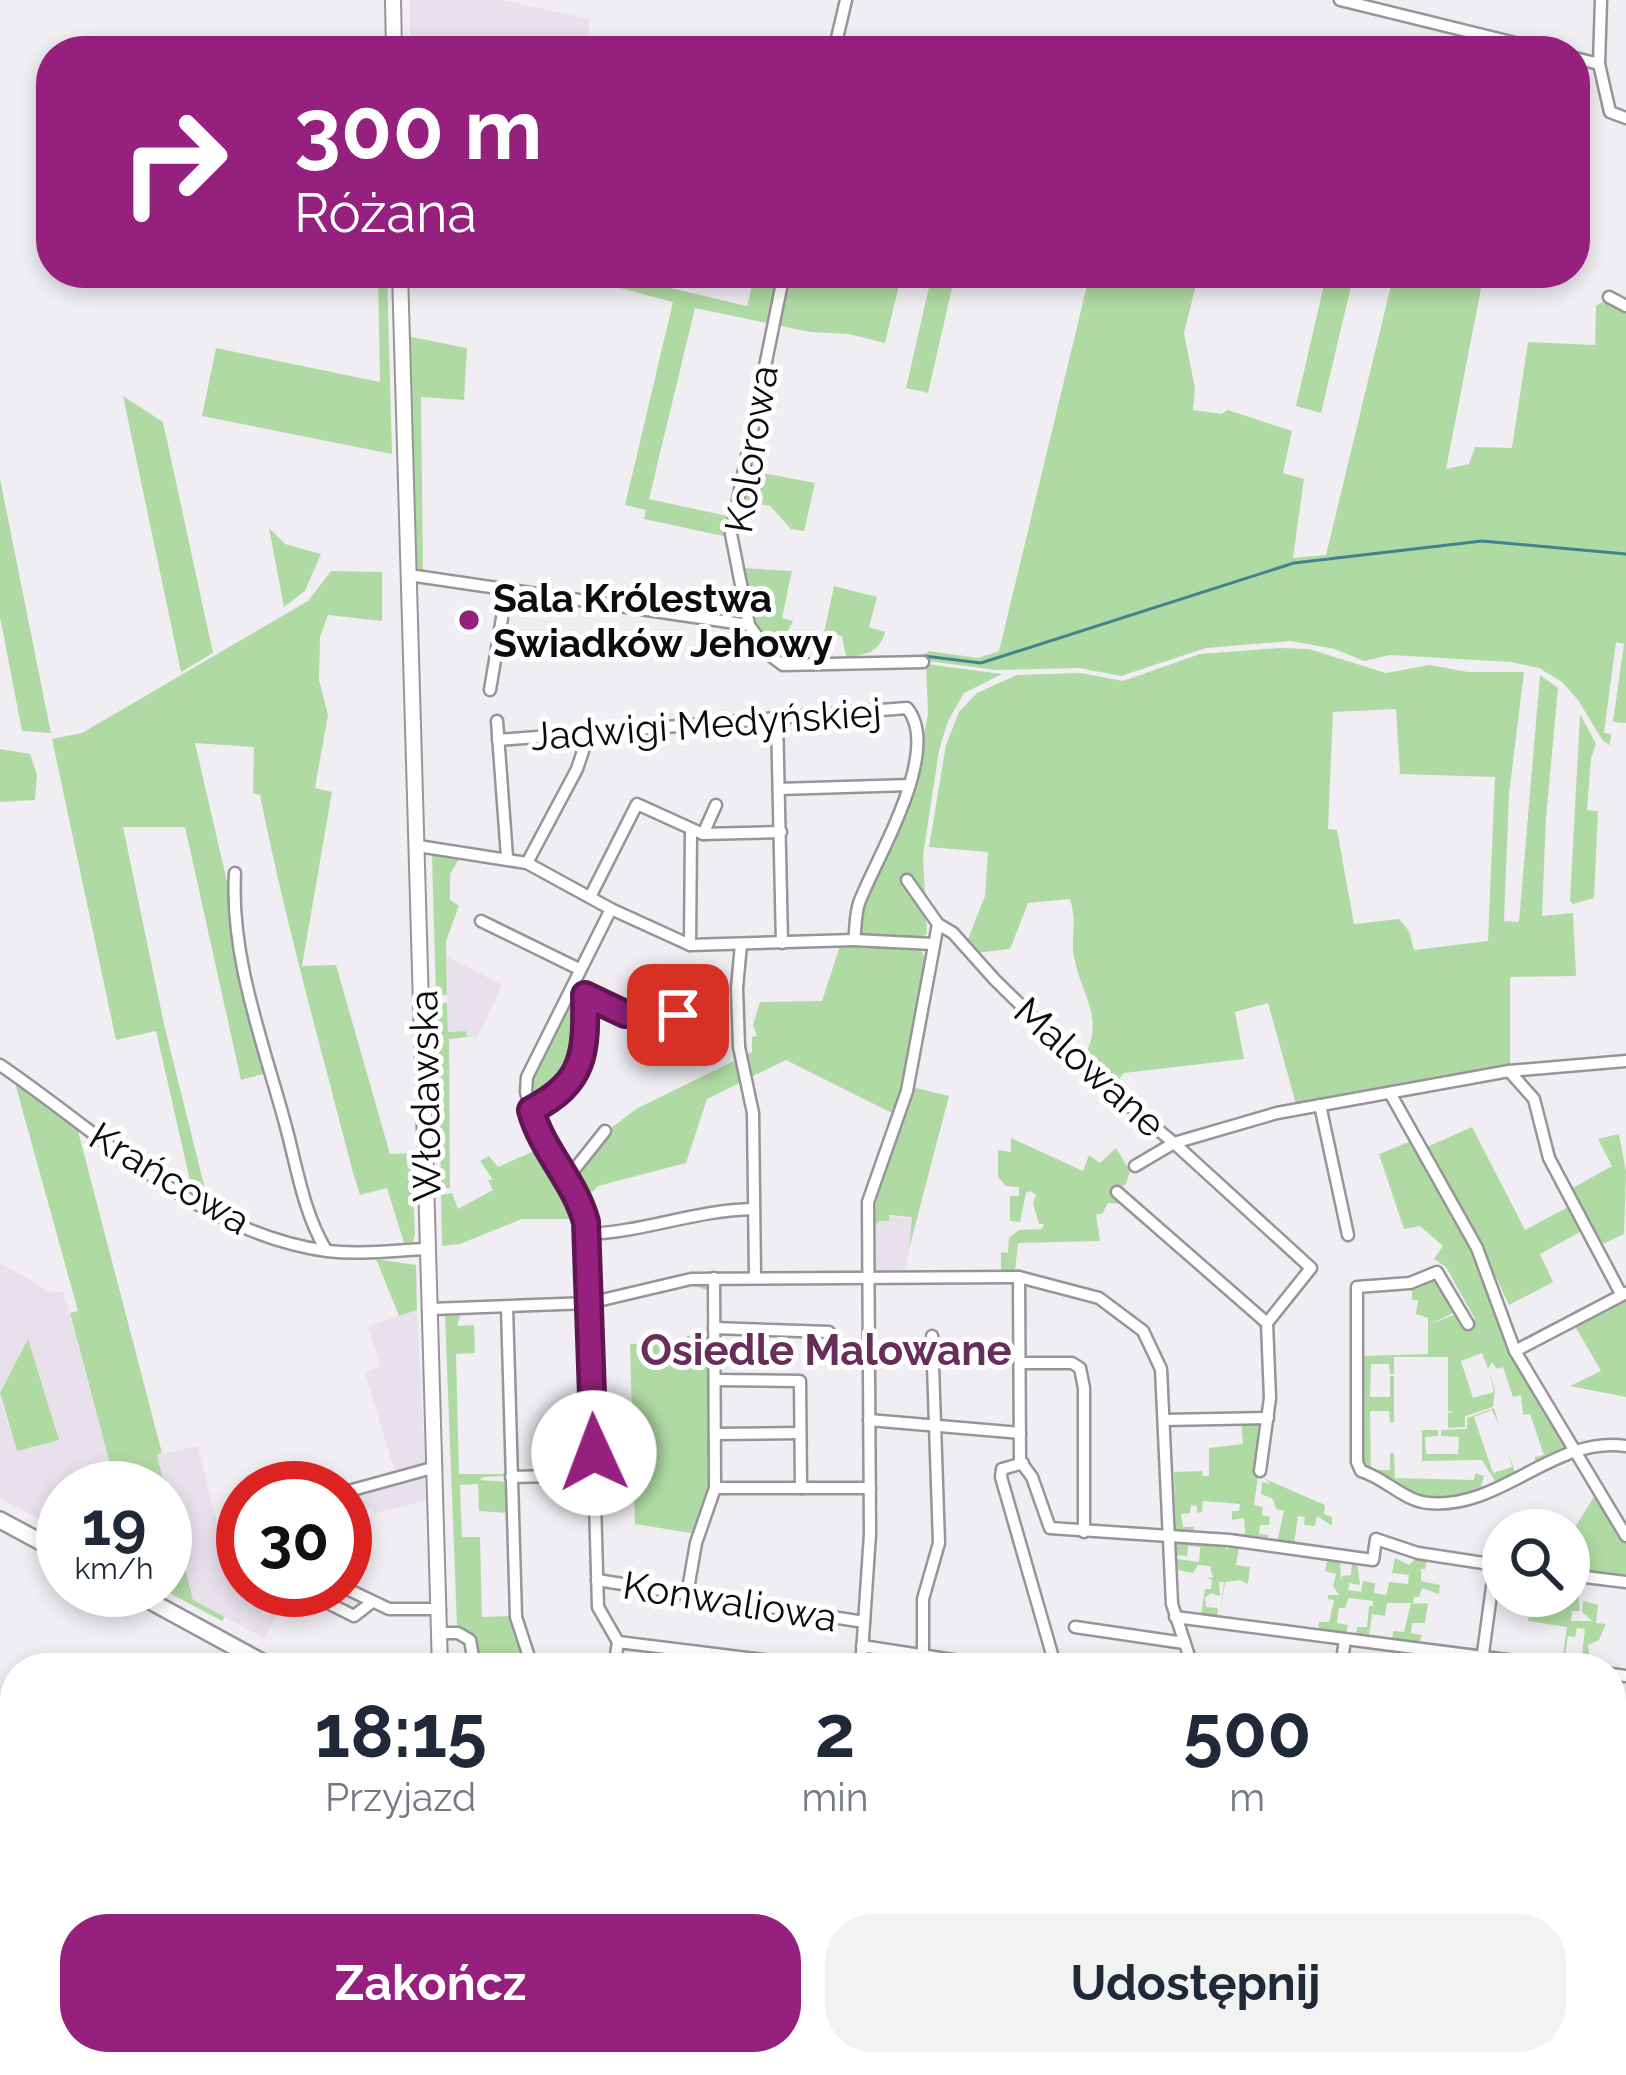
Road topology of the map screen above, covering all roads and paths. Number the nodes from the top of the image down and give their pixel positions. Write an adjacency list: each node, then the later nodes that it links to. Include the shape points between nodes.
1 (393, 0): 5 (main road)
2 (846, 0): 6 (street)
3 (1340, 0): 7 (street)
4 (1601, 0): 9 (street)
5 (394, 36)
6 (838, 36)
7 (1487, 36)
8 (1590, 62): 9 (street)
9 (1599, 64): 10 (street, via 1610,112)
10 (1626, 118)
11 (400, 288): 15 (main road, Włodawska)
12 (781, 288): 17 (street, Kolorowa, via 731,534)
13 (1609, 297): 14 (street)
14 (1626, 306)
15 (409, 575): 16 (street); 31 (main road, Włodawska)
16 (507, 588): 17 (street); 19 (street)
17 (749, 626): 18 (street, via 779,663 791,666)
18 (923, 662)
19 (490, 690)
20 (777, 718): 22 (street, Jadwigi Medyńskiej); 24 (street, Jadwigi Medyńskiej, via 910,710); 25 (street)
21 (497, 722): 23 (street)
22 (589, 733): 23 (street, Jadwigi Medyńskiej); 33 (street)
23 (498, 740): 32 (street)
24 (910, 784): 25 (street); 40 (street)
25 (779, 789): 29 (street)
26 (644, 791): 27 (street)
27 (637, 804): 30 (street); 36 (street)
28 (716, 805): 30 (street)
29 (781, 832): 30 (street); 41 (street)
30 (697, 833): 44 (street)
31 (418, 846): 32 (street); 63 (main road, Włodawska)
32 (507, 857): 33 (street)
33 (527, 862): 36 (street)
34 (235, 873): 64 (street, via 244,969)
35 (907, 880): 39 (street, Malowane)
36 (590, 896): 37 (street)
37 (611, 908): 44 (street); 45 (street)
38 (481, 921): 45 (street)
39 (938, 924): 43 (street); 56 (street, Malowane, via 1090,1074)
40 (850, 940): 41 (street); 43 (street)
41 (782, 943): 42 (street)
42 (741, 944): 44 (street); 60 (street, via 737,1008 752,1113)
43 (933, 944): 65 (street, via 907,1091 868,1202)
44 (690, 945)
45 (579, 969): 46 (street)
46 (570, 987): 47 (street); 54 (street, via 531,1063)
47 (585, 995): 48 (street, via 637,1017); 54 (street, via 577,1070 559,1094)
48 (680, 1011)
49 (1626, 1060): 51 (street, Malowane)
50 (0, 1065): 64 (street, Krańcowa, via 195,1201 248,1229)
51 (1509, 1071): 52 (street, Malowane); 69 (street, via 1534,1099 1549,1158)
52 (1390, 1093): 53 (street, Malowane); 78 (street, via 1477,1248)
53 (1319, 1105): 56 (street, Malowane); 62 (street)
54 (531, 1110): 58 (street)
55 (604, 1131): 58 (street)
56 (1174, 1143): 57 (street); 73 (street, via 1311,1268)
57 (1135, 1166)
58 (566, 1180): 61 (street)
59 (1117, 1192): 73 (street)
60 (753, 1209): 61 (street); 68 (street)
61 (587, 1234): 70 (street)
62 (1348, 1235)
63 (429, 1249): 64 (street, Krańcowa); 72 (main road, Włodawska)
64 (326, 1250)
65 (868, 1277): 66 (street); 68 (street); 82 (street)
66 (1019, 1277): 79 (street); 83 (street, via 1095,1296 1135,1324 1158,1358)
67 (714, 1278): 68 (street); 70 (street); 75 (street)
68 (755, 1278)
69 (1624, 1294): 78 (street)
70 (589, 1304): 71 (street); 93 (street)
71 (507, 1307): 72 (street); 94 (street)
72 (431, 1309): 91 (main road, Włodawska)
73 (1267, 1323): 81 (street)
74 (1468, 1324): 89 (street, via 1437,1271 1410,1283 1357,1286 1361,1471 1420,1502 1451,1503)
75 (714, 1328): 76 (street); 80 (street)
76 (829, 1332)
77 (932, 1336): 84 (street)
78 (1515, 1351): 89 (street)
79 (1020, 1363): 86 (street); 100 (street, via 1080,1368)
80 (715, 1380): 85 (street, via 799,1380); 87 (street)
81 (1268, 1418): 83 (street); 92 (street)
82 (868, 1420): 84 (street); 98 (street)
83 (1165, 1420): 102 (street)
84 (938, 1426): 86 (street); 131 (street, via 939,1543 922,1599)
85 (800, 1433): 87 (street); 97 (street)
86 (1020, 1433): 90 (street)
87 (715, 1434): 96 (street)
88 (1626, 1446): 89 (street)
89 (1574, 1452): 101 (street)
90 (1023, 1463): 100 (street, via 1048,1526); 132 (street, via 1002,1469 1001,1477)
91 (436, 1467): 95 (street); 112 (main road, Włodawska)
92 (1260, 1471)
93 (594, 1475): 94 (street); 108 (street)
94 (512, 1478): 126 (street, via 516,1617)
95 (372, 1485)
96 (715, 1488): 97 (street); 110 (street)
97 (801, 1488): 98 (street)
98 (870, 1488): 116 (street)
99 (0, 1520): 103 (highway)
100 (1084, 1532): 102 (street)
101 (1626, 1536)
102 (1169, 1538): 104 (street); 114 (street)
103 (36, 1539)
104 (1370, 1559): 105 (street, via 1376,1539); 106 (street)
105 (1482, 1562)
106 (1366, 1575)
107 (1590, 1578): 109 (street)
108 (597, 1580): 110 (street, Konwaliowa); 120 (street, via 598,1607)
109 (1626, 1582)
110 (687, 1594): 116 (street, Konwaliowa)
111 (372, 1603): 112 (street)
112 (440, 1609): 118 (main road, Włodawska)
113 (180, 1617): 123 (highway)
114 (1175, 1617): 119 (street); 121 (street)
115 (1490, 1617): 136 (street)
116 (864, 1622): 122 (street)
117 (1075, 1627): 121 (street)
118 (440, 1633): 124 (main road, Włodawska); 125 (street, via 465,1636)
119 (1345, 1639): 134 (street); 135 (street)
120 (618, 1642): 127 (street); 128 (street)
121 (1184, 1643): 133 (street)
122 (862, 1646): 129 (street); 130 (street)
123 (246, 1653)
124 (440, 1653)
125 (474, 1653)
126 (528, 1653)
127 (616, 1653)
128 (712, 1653)
129 (862, 1653)
130 (909, 1653)
131 (923, 1653)
132 (1052, 1653)
133 (1188, 1653)
134 (1343, 1653)
135 (1428, 1653)
136 (1484, 1653)

